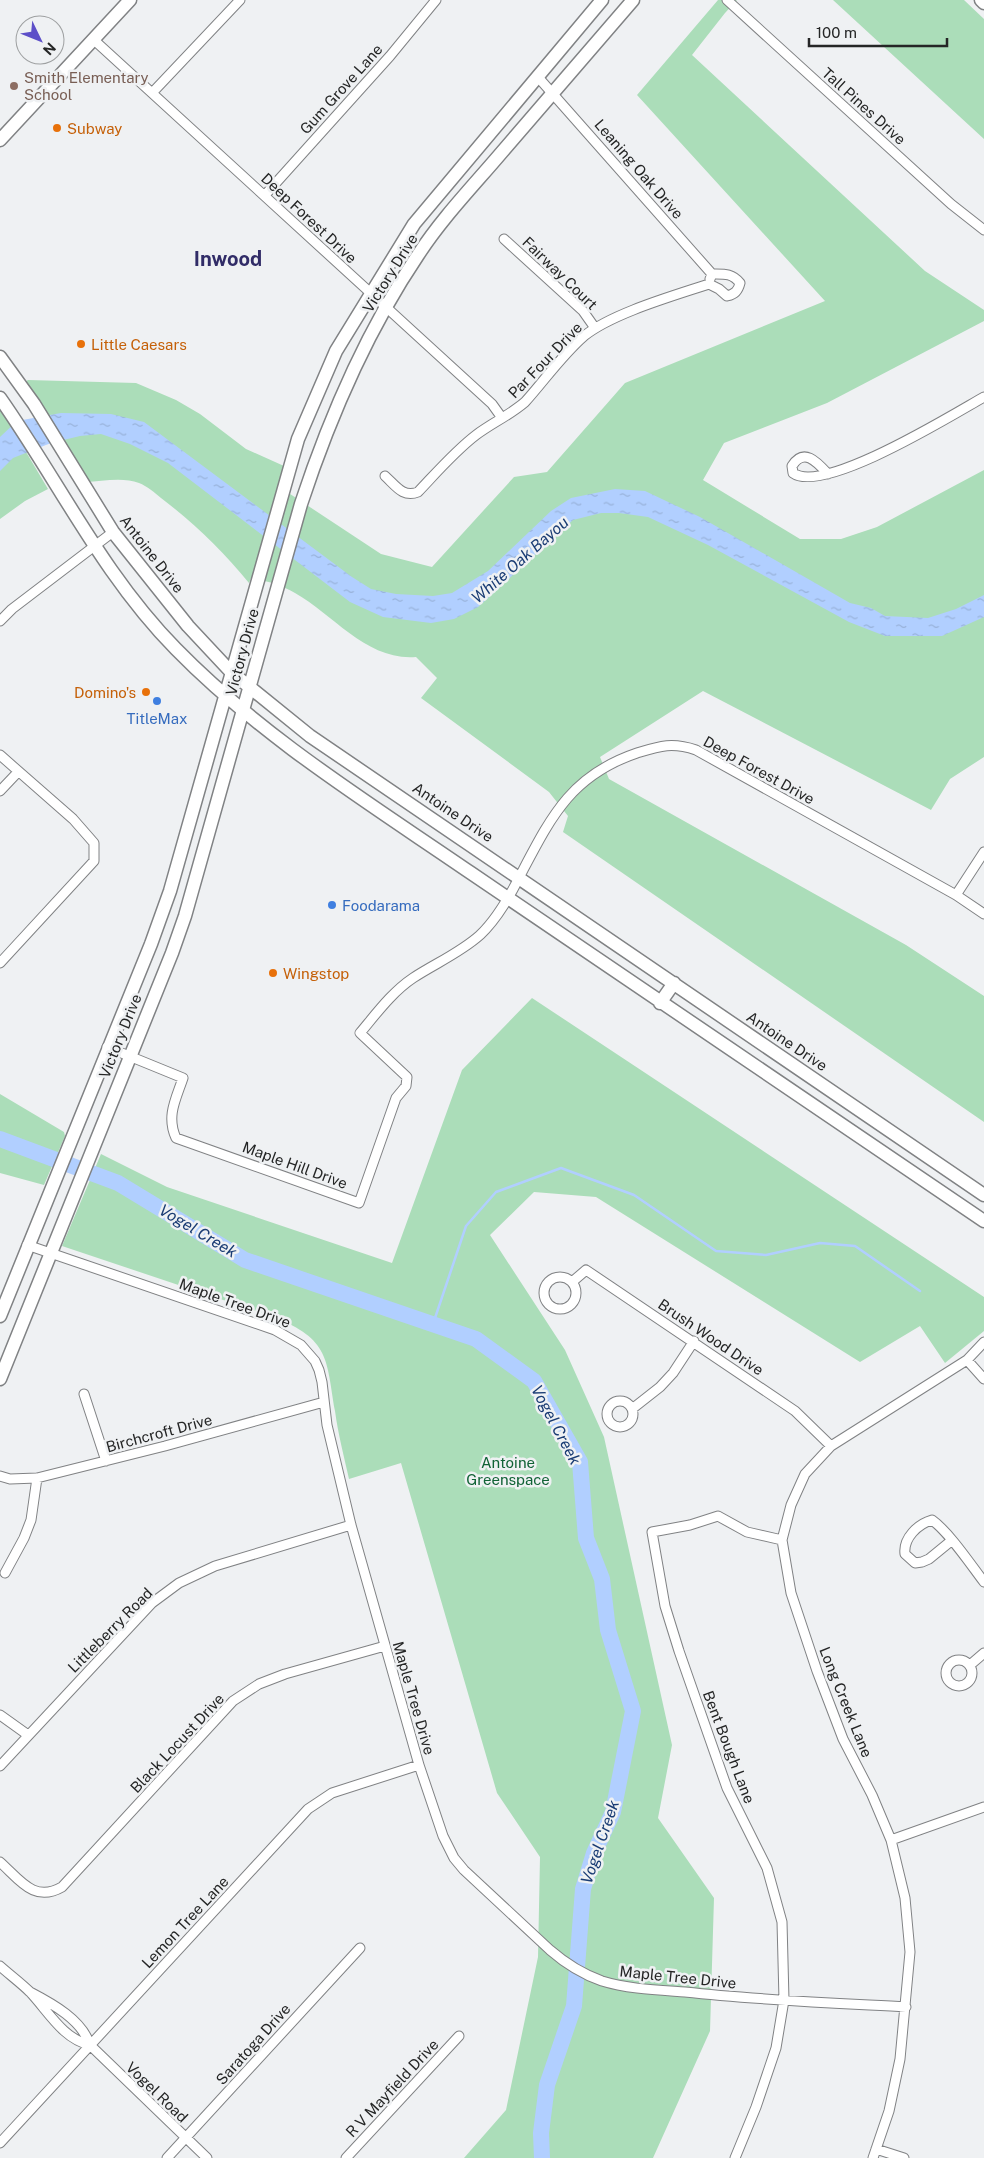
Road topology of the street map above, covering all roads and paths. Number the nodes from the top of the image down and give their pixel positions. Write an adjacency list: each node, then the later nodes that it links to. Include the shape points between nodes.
1 (130, 0): 9 (main road)
2 (240, 0): 11 (street)
3 (436, 0): 14 (street, Gum Grove Lane)
4 (602, 0): 10 (main road, Victory Drive)
5 (633, 0): 12 (main road, Victory Drive)
6 (728, 0): 15 (street, Tall Pines Drive, via 951,204)
7 (981, 0): 8 (main road)
8 (984, 3)
9 (94, 40): 11 (street, Deep Forest Drive); 13 (main road)
10 (537, 76): 12 (street, Leaning Oak Drive); 19 (main road, Victory Drive, via 414,224)
11 (152, 93): 14 (street, Deep Forest Drive)
12 (553, 93): 17 (street, Leaning Oak Drive); 20 (main road, Victory Drive, via 419,253)
13 (0, 140)
14 (265, 195): 19 (street, Deep Forest Drive)
15 (984, 230)
16 (504, 239): 21 (street, Fairway Court, via 583,312)
17 (712, 274): 18 (street); 18 (street, via 728,274 740,284 738,290 726,296)
18 (709, 284): 21 (street, Par Four Drive)
19 (371, 293): 20 (street, Deep Forest Drive); 26 (main road, Victory Drive, via 336,351)
20 (386, 308): 25 (street, Deep Forest Drive, via 492,404); 27 (main road, Victory Drive, via 355,364)
21 (595, 328): 25 (street, Par Four Drive, via 575,345 525,402)
22 (0, 357): 30 (main road, Antoine Drive, via 34,404)
23 (984, 397): 28 (street, via 855,466)
24 (0, 398): 31 (main road)
25 (502, 418): 29 (street, Par Four Drive, via 460,448 418,492 403,493)
26 (298, 439): 27 (main road); 33 (main road, Victory Drive)
27 (321, 444): 34 (main road, Victory Drive)
28 (828, 474)
29 (385, 476)
30 (112, 532): 31 (street); 33 (main road, Antoine Drive, via 188,626)
31 (94, 546): 32 (street, via 12,608); 35 (main road, via 148,618)
32 (0, 621)
33 (231, 672): 34 (main road, Antoine Drive); 35 (main road, Victory Drive)
34 (249, 687): 36 (main road, Victory Drive); 40 (main road, Antoine Drive, via 310,736)
35 (224, 694): 36 (main road); 42 (main road, Victory Drive)
36 (242, 712): 41 (main road); 43 (main road, Victory Drive)
37 (0, 755): 38 (street)
38 (18, 772): 39 (street); 49 (street, via 73,819 94,842 94,861)
39 (0, 791)
40 (411, 804): 41 (main road); 45 (main road, Antoine Drive)
41 (400, 824): 47 (main road)
42 (184, 840): 43 (main road); 52 (main road, Victory Drive, via 151,944)
43 (205, 843): 53 (main road, Victory Drive, via 176,941)
44 (984, 852): 46 (street)
45 (520, 877): 46 (street, Deep Forest Drive, via 548,822 595,772 655,747 679,744); 47 (street, Deep Forest Drive); 50 (main road, Antoine Drive)
46 (956, 895): 48 (street, Deep Forest Drive)
47 (508, 898): 51 (main road); 53 (street, Maple Hill Drive, via 480,935 411,980 360,1033 407,1077 406,1086 396,1098 359,1203 176,1138 171,1126 172,1110 183,1078)
48 (984, 914)
49 (0, 963)
50 (674, 983): 51 (main road); 54 (main road, Antoine Drive)
51 (660, 1003): 55 (main road)
52 (108, 1047): 53 (street, Maple Hill Drive); 60 (main road, Victory Drive)
53 (129, 1056): 61 (main road, Victory Drive)
54 (826, 1088): 55 (main road); 56 (main road, Antoine Drive)
55 (814, 1106): 57 (main road)
56 (940, 1165): 57 (main road); 58 (main road, Antoine Drive)
57 (928, 1183): 59 (main road)
58 (984, 1195)
59 (984, 1221)
60 (27, 1245): 61 (street, Maple Tree Drive); 63 (main road, Victory Drive)
61 (50, 1254): 67 (main road, Victory Drive); 70 (street, Maple Tree Drive, via 291,1338 315,1362)
62 (572, 1282): 64 (street, Brush Wood Drive, via 586,1270)
63 (0, 1316)
64 (694, 1341): 71 (street, via 673,1373); 72 (street, Brush Wood Drive, via 794,1411)
65 (984, 1342): 66 (street, Long Creek Lane)
66 (967, 1360): 68 (street); 72 (street, Long Creek Lane)
67 (0, 1379)
68 (984, 1380)
69 (84, 1394): 73 (street)
70 (324, 1402): 73 (street, Birchcroft Drive); 76 (street, Maple Tree Drive)
71 (632, 1409)
72 (831, 1446): 77 (street, Long Creek Lane, via 805,1474 791,1505)
73 (106, 1461): 75 (street, Birchcroft Drive)
74 (0, 1476): 75 (street, Birchcroft Drive)
75 (37, 1478): 79 (street, via 31,1520)
76 (351, 1524): 81 (street, Maple Tree Drive); 85 (street, Littleberry Road, via 215,1566 180,1583 152,1603)
77 (782, 1540): 89 (street, Long Creek Lane, via 791,1593 817,1671 843,1740); 94 (street, Bent Bough Lane, via 747,1532 718,1516 690,1526 652,1532 678,1650 727,1788 767,1868 782,1922)
78 (951, 1541): 78 (street, via 932,1520 911,1534 906,1541 905,1554 915,1563 922,1562); 80 (street)
79 (5, 1573)
80 (984, 1582)
81 (385, 1646): 87 (street, Maple Tree Drive); 90 (street, Black Locust Drive, via 286,1674 259,1684 233,1702 62,1887 51,1893 30,1890)
82 (984, 1654): 83 (street)
83 (970, 1665)
84 (0, 1715): 85 (street)
85 (28, 1735): 86 (street, Littleberry Road)
86 (0, 1766)
87 (419, 1766): 94 (street, Maple Tree Drive, via 434,1814 454,1858 550,1950 574,1968 612,1984); 97 (street, Lemon Tree Lane, via 332,1793 308,1809)
88 (984, 1808): 89 (street)
89 (891, 1840): 95 (street, Long Creek Lane, via 905,1898 910,1952)
90 (0, 1862)
91 (360, 1948): 98 (street, Saratoga Drive)
92 (0, 1966): 93 (street, Vogel Road)
93 (30, 1992): 97 (street, Vogel Road, via 77,2042); 97 (street, Vogel Road, via 61,2010 86,2033)
94 (784, 2000): 95 (street, Maple Tree Drive); 104 (street, Bent Bough Lane, via 776,2048)
95 (906, 2007): 100 (street, Long Creek Lane, via 900,2059 889,2111)
96 (458, 2036): 103 (street, R V Mayfield Drive)
97 (90, 2045): 98 (street, Vogel Road); 99 (street, Lemon Tree Lane)
98 (185, 2138): 101 (street, Saratoga Drive); 102 (street, Vogel Road)
99 (0, 2143)
100 (875, 2154): 105 (street)
101 (167, 2158)
102 (207, 2158)
103 (346, 2158)
104 (735, 2158)
105 (904, 2158)

